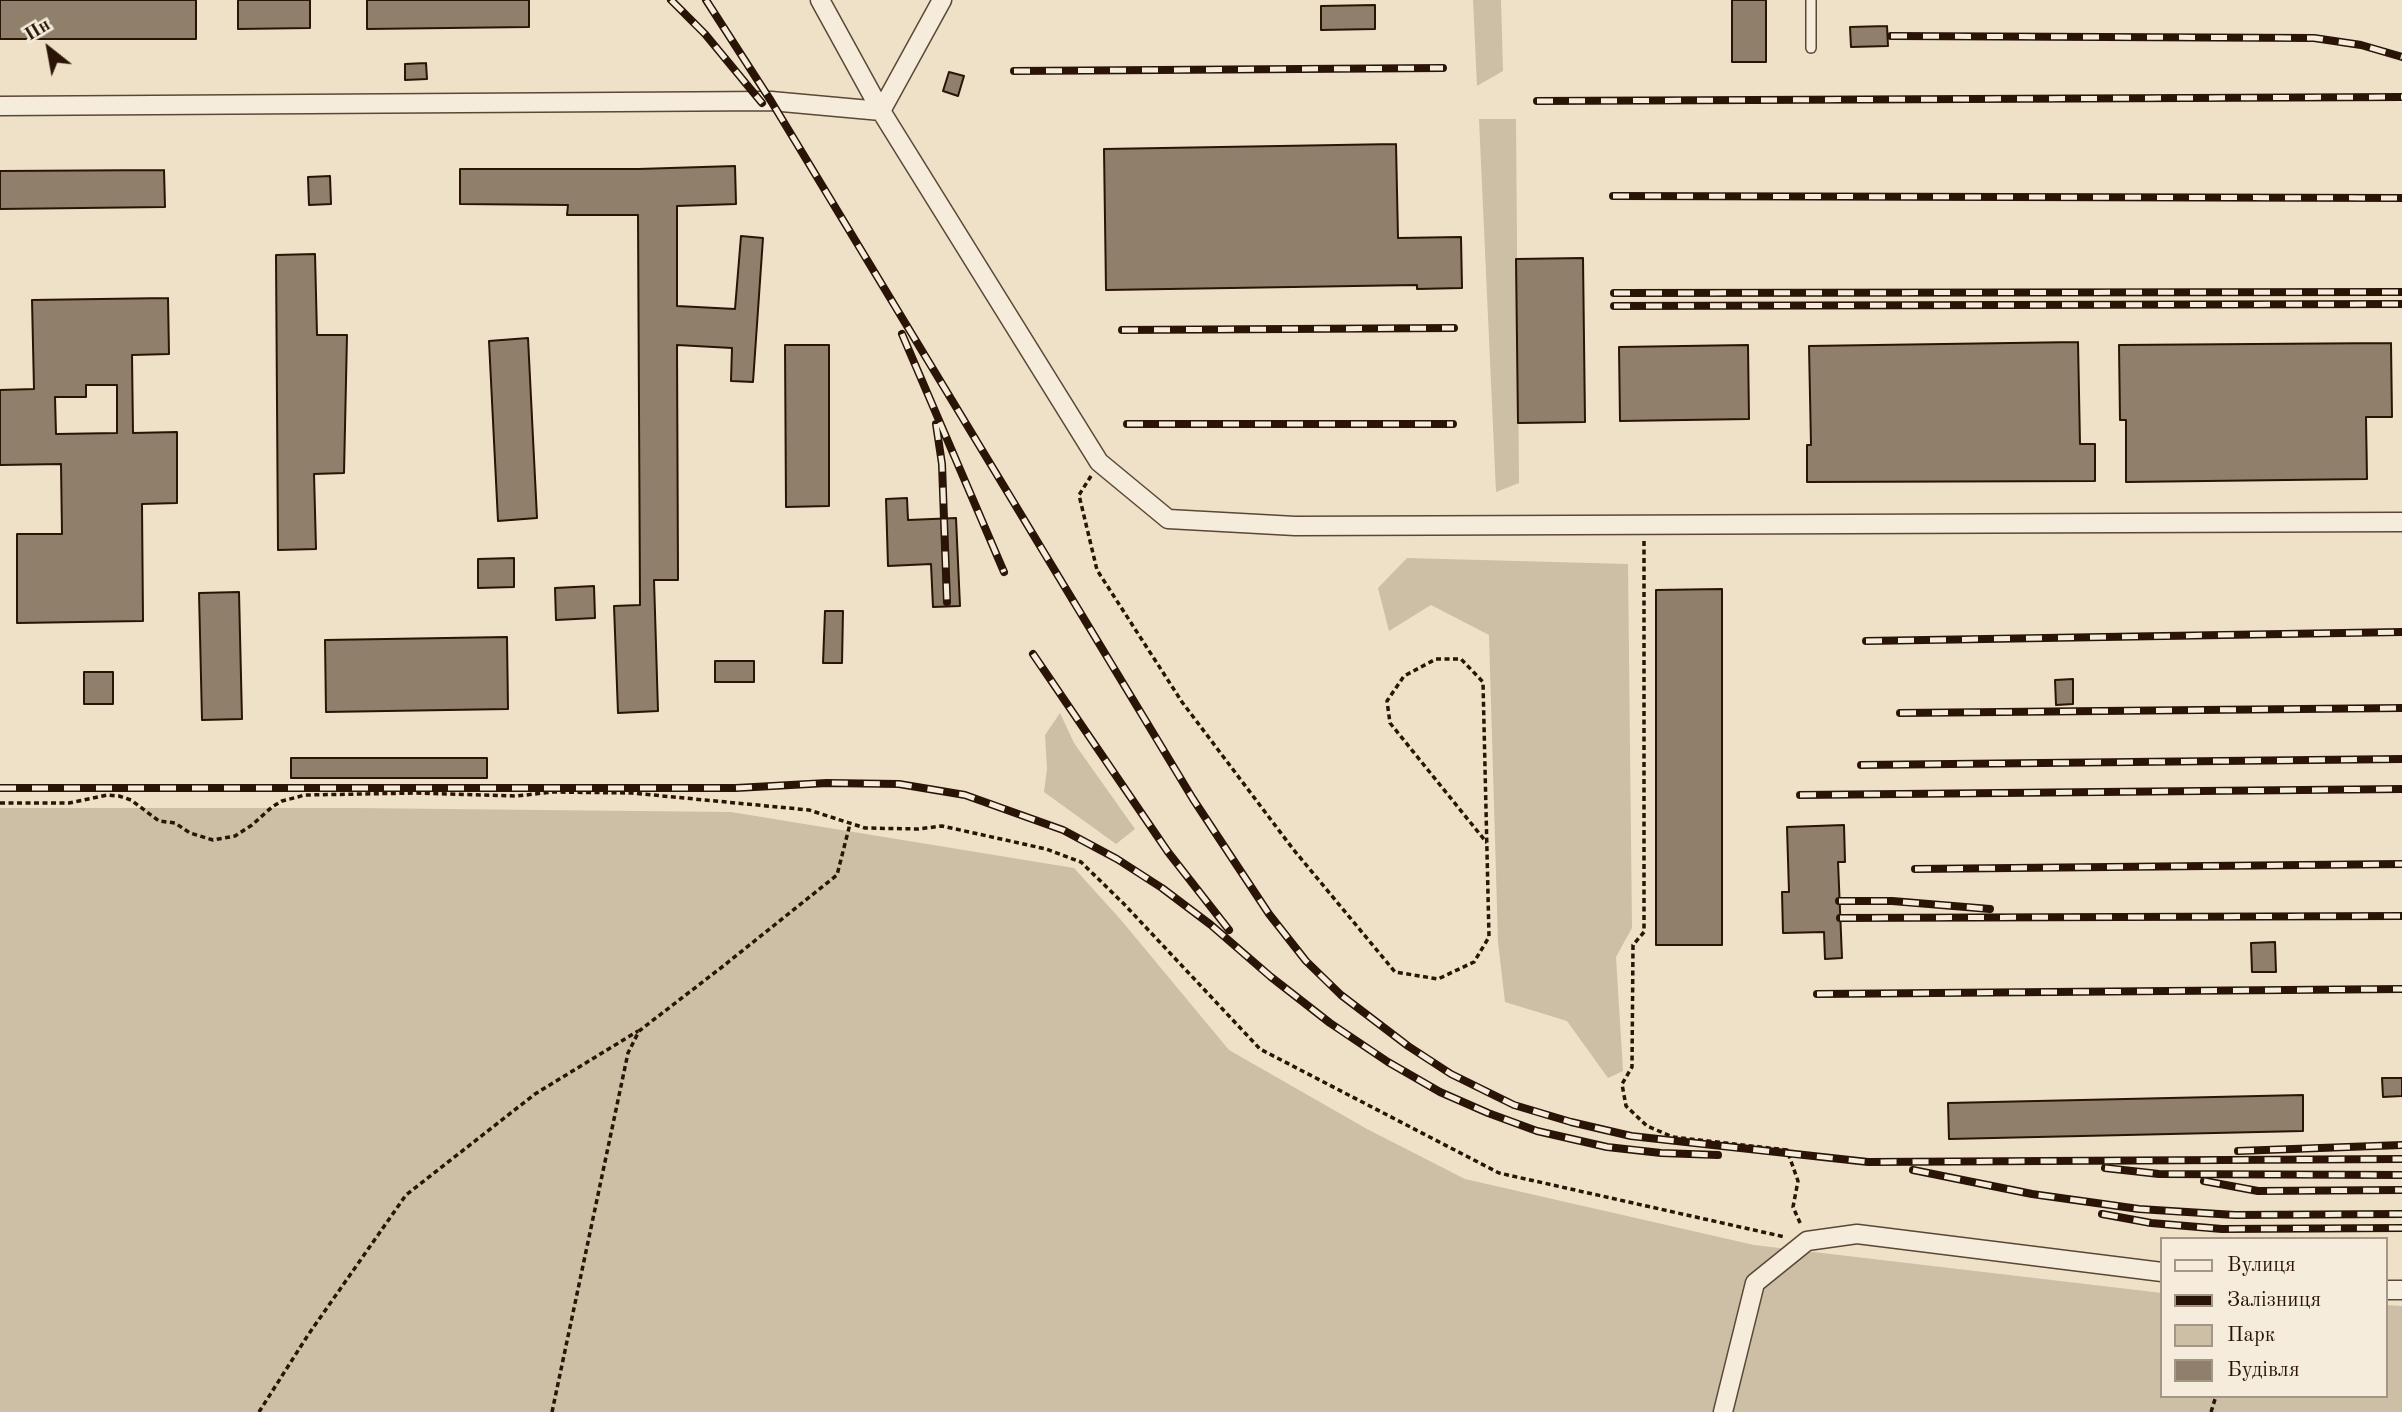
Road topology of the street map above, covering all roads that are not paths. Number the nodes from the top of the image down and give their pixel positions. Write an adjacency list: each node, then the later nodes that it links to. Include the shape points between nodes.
1 (820, 0): 6 (street)
2 (942, 0): 6 (street)
3 (1811, 0): 4 (lane)
4 (1811, 48)
5 (0, 106): 6 (street, via 771,102)
6 (881, 111): 7 (street, via 1099,462 1168,519 1295,526)
7 (2402, 522)
8 (2160, 1272): 9 (street, via 1857,1234 1807,1241 1755,1283)
9 (1723, 1412)

